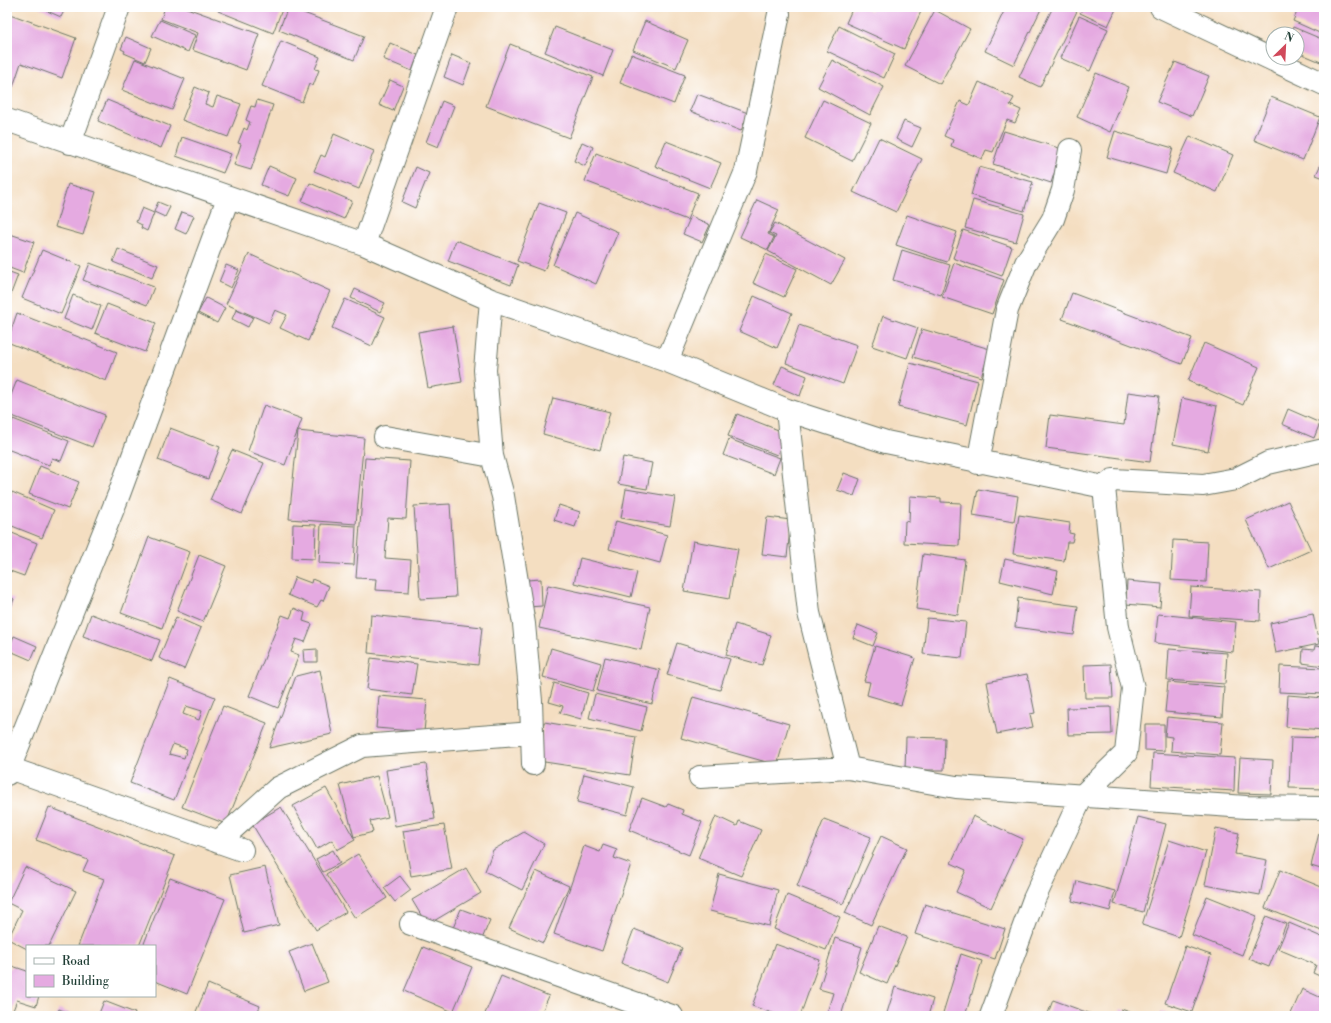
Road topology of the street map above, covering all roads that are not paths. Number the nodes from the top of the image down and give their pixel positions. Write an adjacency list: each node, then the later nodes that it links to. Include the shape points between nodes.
1 (119, 7): 7 (street)
2 (447, 7): 10 (street)
3 (1161, 7): 5 (street)
4 (779, 14): 12 (street, via 746,171)
5 (1324, 84)
6 (7, 120): 7 (street)
7 (70, 143): 9 (street)
8 (1070, 150): 17 (street, via 1063,190 1053,219 1026,263 1007,310)
9 (228, 198): 10 (street); 22 (street, via 119,494)
10 (364, 244): 11 (street)
11 (491, 300): 12 (street); 16 (street, via 485,370)
12 (667, 361): 13 (street)
13 (787, 410): 17 (street, via 886,442); 21 (street, via 809,613)
14 (385, 437): 16 (street)
15 (1324, 450): 18 (street, via 1268,463 1236,479 1203,484 1113,480)
16 (492, 456): 19 (street, via 504,496 524,624 532,701)
17 (978, 463): 18 (street)
18 (1104, 488): 24 (street, via 1118,627 1133,688 1126,753)
19 (532, 733): 20 (street); 26 (street, via 362,746 278,788)
20 (533, 764)
21 (848, 768): 23 (street); 24 (street, via 956,787)
22 (8, 771): 26 (street)
23 (700, 776)
24 (1082, 796): 25 (street, via 1246,807); 30 (street, via 1034,900)
25 (1324, 808)
26 (218, 842): 27 (street)
27 (242, 850)
28 (411, 924): 29 (street)
29 (672, 1016)
30 (992, 1016)

